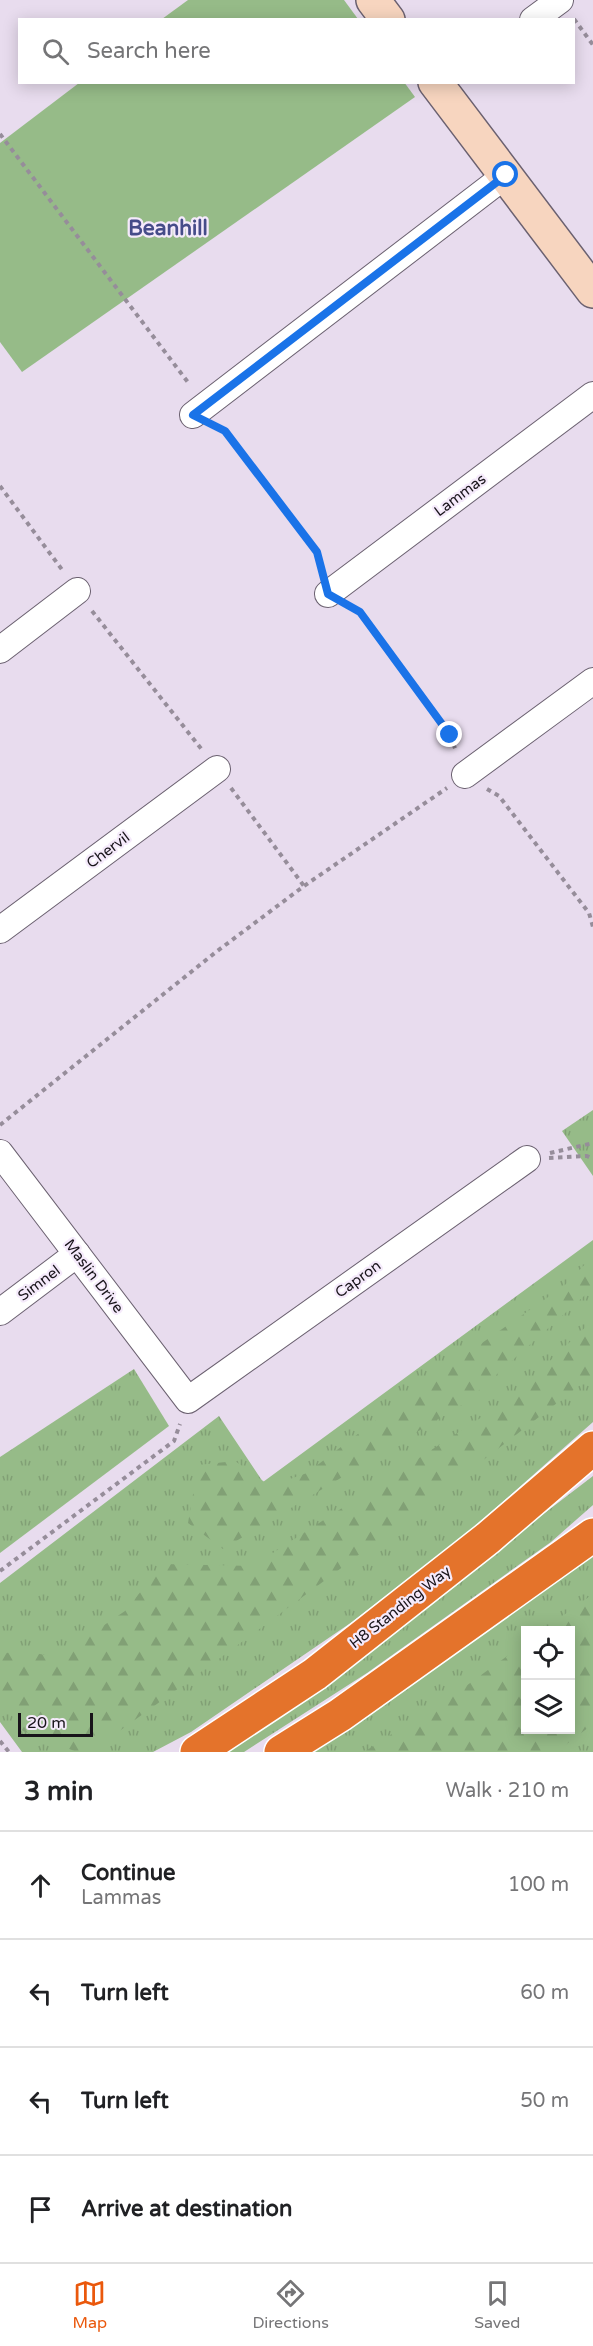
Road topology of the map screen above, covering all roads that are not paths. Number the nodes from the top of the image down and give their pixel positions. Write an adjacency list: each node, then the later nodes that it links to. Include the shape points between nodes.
1 (374, 0): 3 (street)
2 (560, 0): 4 (street)
3 (387, 18)
4 (536, 18)
5 (441, 84): 6 (street)
6 (506, 175): 7 (street); 9 (street)
7 (593, 291)
8 (593, 395): 11 (street, Lammas)
9 (193, 415)
10 (77, 591): 12 (street)
11 (328, 594)
12 (0, 650)
13 (593, 681): 15 (street)
14 (217, 769): 16 (street, Chervil)
15 (465, 776)
16 (0, 930)
17 (0, 1153): 19 (street, Maslin Drive)
18 (527, 1158): 21 (street, Capron)
19 (77, 1254): 20 (street, Simnel); 21 (street, Maslin Drive)
20 (0, 1312)
21 (188, 1400)
22 (593, 1448): 24 (highway, H8 Standing Way, via 496,1531 315,1674)
23 (593, 1535): 25 (highway, via 350,1708)
24 (197, 1752)
25 (281, 1752)

